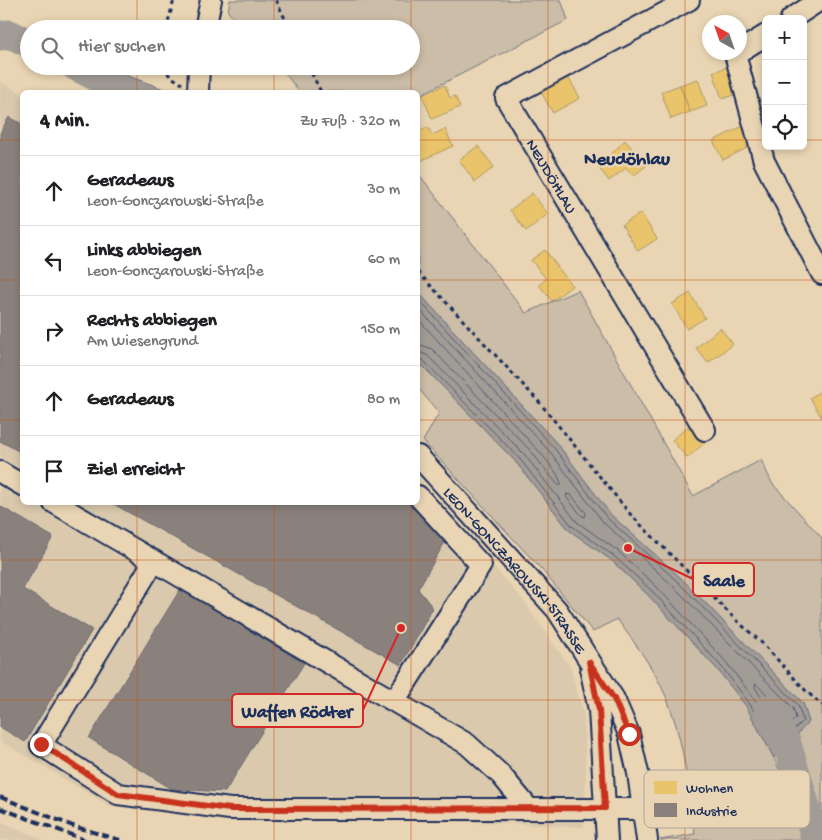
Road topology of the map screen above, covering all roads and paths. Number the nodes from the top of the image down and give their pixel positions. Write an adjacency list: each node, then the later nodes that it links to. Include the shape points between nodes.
1 (174, 0): 7 (path)
2 (210, 0): 8 (street)
3 (276, 0): 9 (path)
4 (689, 0): 21 (street, NEUDÖHLAU, via 506,98)
5 (820, 0): 6 (street)
6 (797, 15)
7 (168, 20)
8 (207, 20)
9 (286, 20)
10 (762, 37): 11 (street)
11 (747, 47)
12 (738, 60): 20 (street, via 764,161)
13 (169, 75): 16 (path)
14 (197, 75): 17 (street)
15 (312, 75): 18 (path)
16 (192, 90)
17 (194, 90)
18 (320, 90)
19 (420, 274): 30 (path, via 540,403 631,515)
20 (822, 274)
21 (705, 430)
22 (420, 458): 28 (street, LEON-GONCZAROWSKI-STRASSE, via 557,610)
23 (0, 472): 24 (street)
24 (20, 484)
25 (420, 498): 29 (street, via 480,565)
26 (58, 505): 27 (street)
27 (154, 561): 29 (street); 32 (street, via 41,744 118,794 230,809)
28 (589, 662): 31 (street, LEON-GONCZAROWSKI-STRASSE, via 599,710); 33 (street, LEON-GONCZAROWSKI-STRASSE, via 614,699 629,734)
29 (403, 705): 32 (street, via 467,744 502,775)
30 (822, 705)
31 (605, 808): 32 (street); 33 (street); 34 (street, LEON-GONCZAROWSKI-STRASSE)
32 (529, 809)
33 (644, 809)
34 (607, 840)

